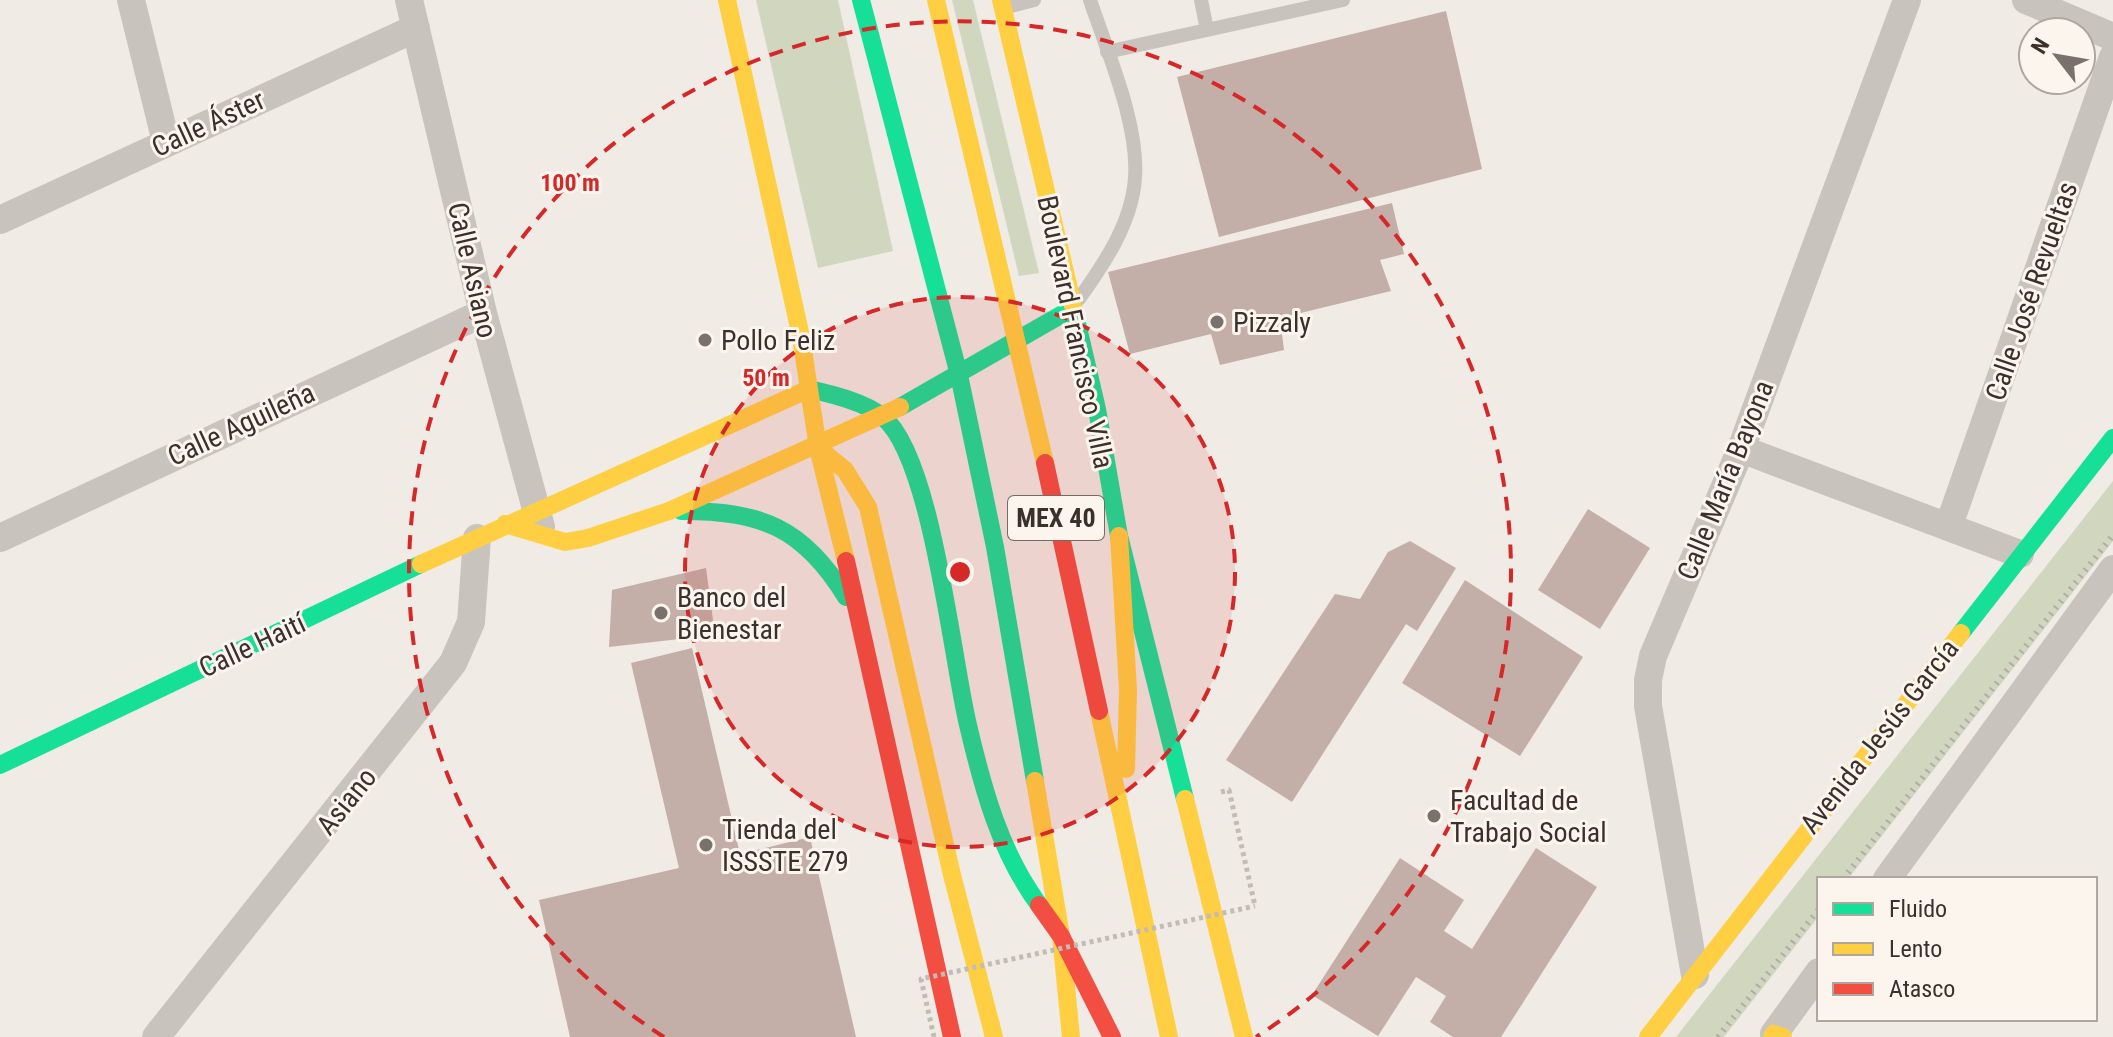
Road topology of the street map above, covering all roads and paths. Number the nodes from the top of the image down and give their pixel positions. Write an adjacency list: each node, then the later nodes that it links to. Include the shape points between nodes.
1 (131, 0): 18 (street)
2 (409, 0): 13 (street, Calle Asiano)
3 (727, 0): 24 (street)
4 (861, 0): 23 (street, MEX 40)
5 (936, 0): 22 (street, Boulevard Francisco Villa / MEX 40)
6 (1034, 0): 12 (lane)
7 (1090, 0): 16 (lane)
8 (1201, 0): 14 (lane)
9 (1343, 0): 14 (lane)
10 (1907, 0): 28 (street, Calle María Bayona)
11 (2026, 0): 15 (street)
12 (1002, 4): 20 (street, Boulevard Francisco Villa)
13 (416, 28): 18 (street, Calle Áster); 21 (street, Calle Asiano)
14 (1207, 30): 16 (lane)
15 (2113, 37)
16 (1107, 52): 20 (lane, via 1126,117 1135,178 1118,238)
17 (2113, 57): 32 (street, Calle José Revueltas)
18 (166, 142): 19 (street, Calle Áster)
19 (0, 220)
20 (1073, 308): 22 (street); 33 (street, Boulevard Francisco Villa)
21 (483, 313): 29 (street, Calle Asiano); 34 (street, Calle Aguileña)
22 (1019, 342): 23 (street); 41 (street, Boulevard Francisco Villa / MEX 40)
23 (959, 375): 25 (street); 44 (street, MEX 40, via 995,547)
24 (809, 389): 25 (street); 27 (street); 29 (street, Calle Haití)
25 (883, 417): 27 (street); 44 (street, via 910,456 919,485 968,726 1000,840)
26 (2113, 438): 37 (street, Avenida Jesús García)
27 (818, 448): 30 (street); 39 (street); 51 (street, via 845,470 868,507)
28 (1741, 449): 32 (street); 45 (street, Calle María Bayona, via 1653,656 1648,680 1655,751)
29 (536, 511): 31 (street, Calle Haití); 36 (street, Calle Asiano)
30 (669, 511): 36 (street, via 588,538); 39 (street, via 761,517 787,528 825,566)
31 (505, 524): 35 (street, Calle Haití); 36 (street)
32 (1949, 525): 37 (street)
33 (1119, 536): 41 (street, via 1128,690); 55 (street, Boulevard Francisco Villa)
34 (0, 538)
35 (477, 538): 40 (street, Calle Haití); 48 (street, Asiano, via 471,622 453,663)
36 (545, 538)
37 (2020, 554): 45 (street, Avenida Jesús García)
38 (2108, 584): 42 (street)
39 (862, 627): 50 (street)
40 (0, 765)
41 (1122, 831): 54 (street, Boulevard Francisco Villa / MEX 40)
42 (1888, 877)
43 (1255, 906): 49 (path, bridge, via 921,979)
44 (1061, 936): 52 (street, MEX 40); 53 (street)
45 (1695, 975): 56 (street, Avenida Jesús García)
46 (1817, 975): 47 (street)
47 (1776, 1036)
48 (156, 1037)
49 (934, 1037)
50 (952, 1037)
51 (994, 1037)
52 (1071, 1037)
53 (1112, 1037)
54 (1169, 1037)
55 (1244, 1037)
56 (1648, 1037)

